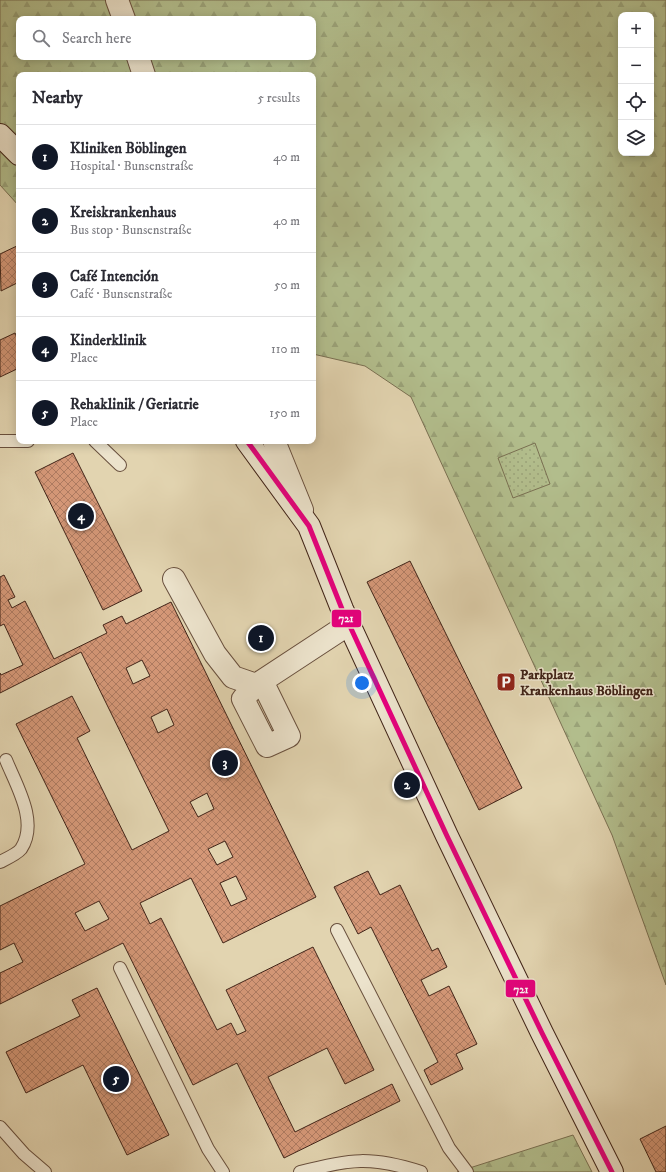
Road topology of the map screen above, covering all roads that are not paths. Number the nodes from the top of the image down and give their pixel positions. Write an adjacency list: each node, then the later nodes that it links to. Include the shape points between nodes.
1 (117, 0): 2 (street)
2 (123, 16)
3 (139, 60): 4 (street)
4 (143, 72)
5 (0, 134): 6 (street)
6 (16, 151)
7 (0, 441): 8 (lane)
8 (16, 441)
9 (98, 444): 12 (lane)
10 (249, 444): 13 (street)
11 (275, 444): 13 (street)
12 (120, 465)
13 (309, 526): 15 (street)
14 (174, 579): 15 (street, via 215,654 233,677 259,683)
15 (349, 624): 26 (street, via 539,1026)
16 (6, 760): 17 (lane, via 27,819 27,835 20,850)
17 (0, 862)
18 (337, 930): 25 (lane, via 449,1148)
19 (120, 968): 22 (lane, via 208,1149)
20 (0, 1127): 21 (lane, via 24,1154)
21 (45, 1172)
22 (223, 1172)
23 (300, 1172): 24 (lane, via 338,1162 366,1160 396,1164)
24 (421, 1172)
25 (467, 1172)
26 (612, 1172)

